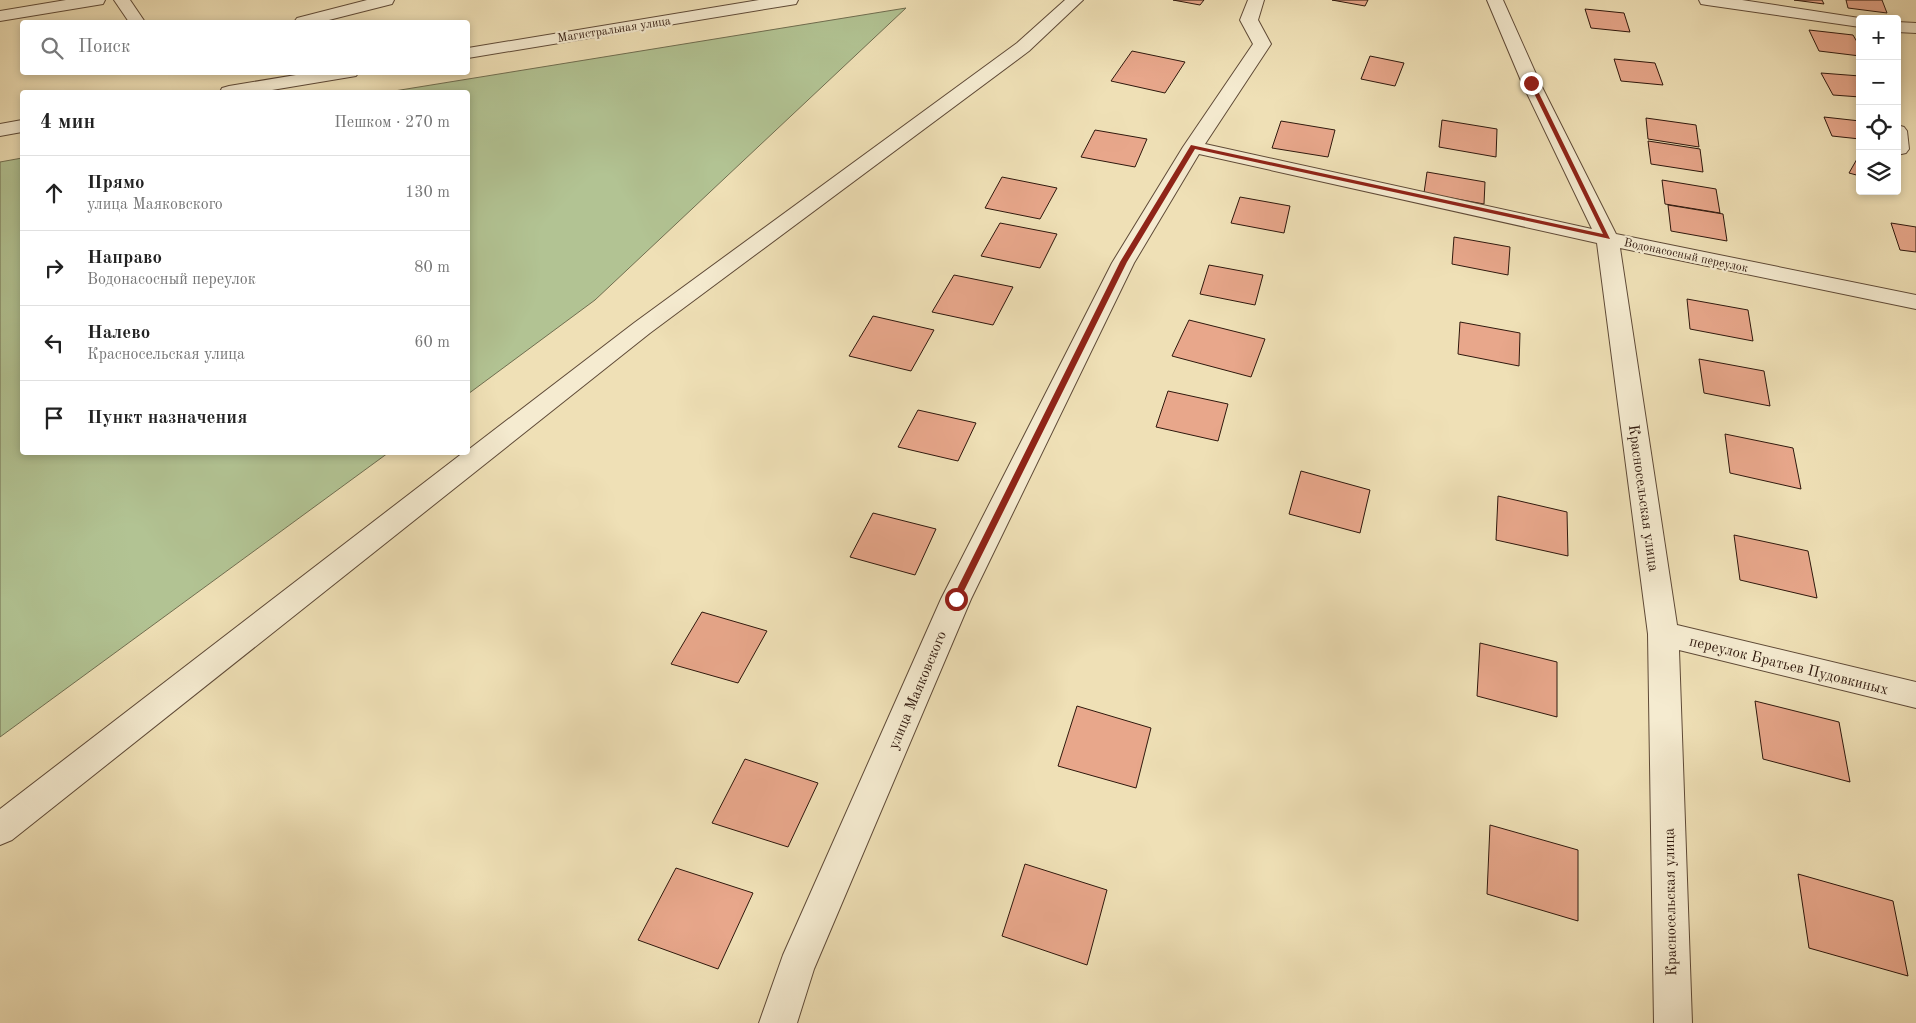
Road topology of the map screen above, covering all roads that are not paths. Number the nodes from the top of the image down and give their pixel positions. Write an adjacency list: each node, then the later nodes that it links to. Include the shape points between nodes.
1 (97, 0): 9 (street)
2 (122, 0): 10 (street)
3 (386, 0): 11 (street)
4 (790, 0): 15 (street, Магистральная улица)
5 (1075, 0): 25 (street, via 1023,46 642,328)
6 (1256, 0): 20 (street, улица Маяковского, via 1249,20 1262,44)
7 (1495, 0): 21 (street, Красносельская улица, via 1531,83)
8 (1707, 0): 12 (street)
9 (0, 16)
10 (136, 20)
11 (311, 20)
12 (1856, 21)
13 (1901, 27): 14 (street)
14 (1916, 28)
15 (470, 53)
16 (332, 75): 17 (street)
17 (241, 90)
18 (20, 126): 19 (street)
19 (0, 130)
20 (1193, 146): 21 (street, Водонасосный переулок); 26 (street, улица Маяковского, via 1123,262 956,599 796,968)
21 (1608, 237): 22 (street, Водонасосный переулок, via 1690,257); 23 (street, Красносельская улица)
22 (1916, 302)
23 (1663, 634): 24 (street, переулок Братьев Пудовкиных); 27 (street, Красносельская улица)
24 (1916, 695)
25 (0, 829)
26 (778, 1023)
27 (1673, 1023)

